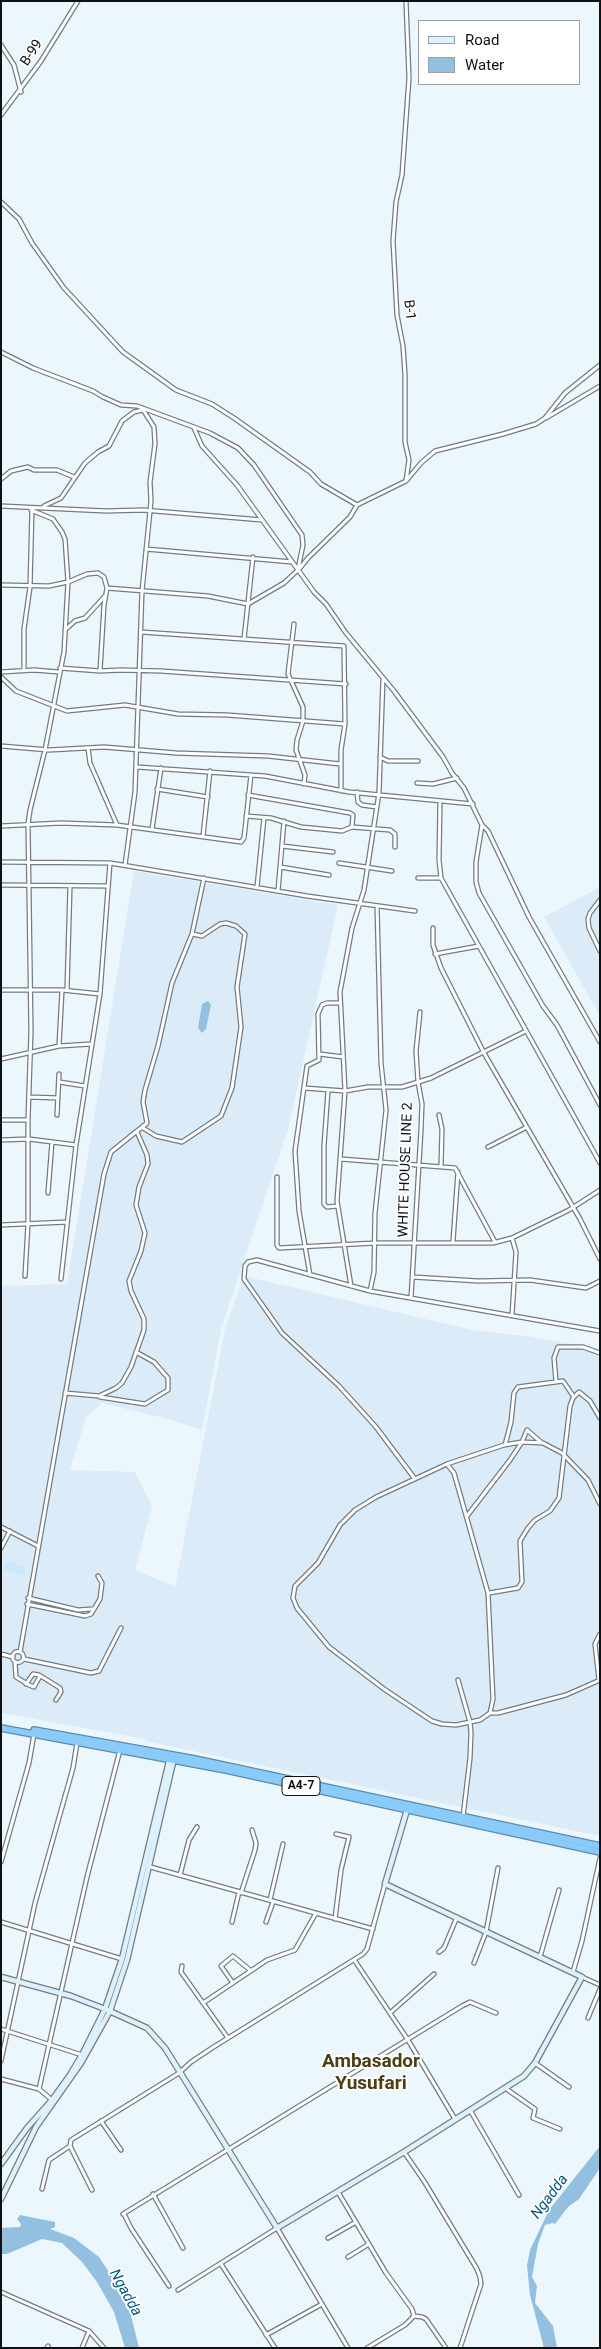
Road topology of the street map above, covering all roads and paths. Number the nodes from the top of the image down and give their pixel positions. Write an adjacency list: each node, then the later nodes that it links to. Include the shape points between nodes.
1 (78, 1): 4 (street, B-99)
2 (406, 1): 15 (street, B-1, via 409,78 402,175 393,241 396,306 405,375 405,442 409,460)
3 (1, 45): 4 (street, via 14,65)
4 (21, 92): 5 (street, B-99)
5 (1, 115)
6 (1, 202): 16 (street, via 19,219 64,288 123,352 176,390 199,397 234,418 310,472 321,484)
7 (1, 352): 10 (street, via 112,401)
8 (600, 365): 11 (street, via 565,393)
9 (600, 386): 11 (street)
10 (143, 409): 12 (street); 13 (street, via 122,421 110,446 98,452); 20 (street, via 155,432)
11 (545, 418): 15 (street, via 504,434 434,451)
12 (194, 428): 21 (street, via 202,446 237,485); 25 (street, via 222,438 238,448 254,465 302,535 304,545)
13 (74, 477): 14 (street, via 57,470 28,467 12,471); 18 (street, via 61,498)
14 (1, 479)
15 (406, 481): 16 (street)
16 (357, 505): 25 (street, via 350,517)
17 (1, 506): 19 (street)
18 (43, 507): 19 (street); 20 (street)
19 (32, 508): 26 (street, via 53,519 62,532); 28 (street)
20 (149, 511): 21 (street); 22 (street)
21 (262, 520): 24 (street)
22 (146, 549): 23 (street); 30 (street)
23 (252, 557): 24 (street); 32 (street)
24 (292, 562): 25 (street)
25 (298, 569): 32 (street, via 284,582); 44 (street)
26 (68, 582): 28 (street); 29 (street, via 98,573 104,577); 34 (street)
27 (1, 585): 28 (street)
28 (30, 587): 38 (street, via 24,629)
29 (108, 588): 30 (street); 31 (street)
30 (142, 591): 32 (street, via 208,596); 35 (street)
31 (105, 595): 34 (street, via 85,618 75,621); 41 (street)
32 (248, 604): 36 (street)
33 (294, 624): 37 (street)
34 (65, 630): 39 (street)
35 (140, 632): 36 (street); 40 (street)
36 (244, 639): 37 (street)
37 (291, 641): 45 (street); 46 (street, via 344,646)
38 (24, 670): 39 (street); 42 (street)
39 (60, 670): 41 (street); 47 (street)
40 (139, 670): 41 (street); 45 (street); 48 (street)
41 (100, 671)
42 (1, 672)
43 (1, 678): 47 (street, via 16,691)
44 (383, 678): 55 (street); 63 (street)
45 (290, 680): 46 (street); 49 (street, via 302,704)
46 (346, 684): 50 (street)
47 (52, 705): 48 (street, via 78,711 120,705); 54 (street)
48 (138, 708): 49 (street, via 178,714); 53 (street)
49 (303, 721): 50 (street); 56 (street, via 297,740)
50 (345, 724): 58 (street)
51 (1, 746): 54 (street)
52 (88, 748): 53 (street); 54 (street); 79 (street, via 95,775)
53 (138, 749): 56 (street); 59 (street)
54 (45, 750): 78 (street)
55 (380, 756): 57 (street, via 388,761); 69 (street)
56 (298, 759): 58 (street); 65 (street, via 305,775)
57 (418, 762)
58 (340, 764): 67 (street)
59 (137, 767): 60 (street); 82 (street)
60 (161, 768): 61 (street); 66 (street)
61 (210, 771): 62 (street); 71 (street)
62 (250, 775): 65 (street); 70 (street)
63 (457, 778): 64 (street, via 433,784); 73 (street)
64 (417, 783)
65 (304, 784): 67 (street)
66 (158, 789): 71 (street); 85 (street)
67 (341, 791): 68 (street)
68 (357, 792): 69 (street); 74 (street, via 358,802 362,805)
69 (379, 793): 72 (street); 74 (street)
70 (248, 794): 75 (street); 83 (street, via 350,813 353,815)
71 (208, 797): 86 (street)
72 (440, 801): 73 (street); 101 (street)
73 (473, 804): 80 (street)
74 (377, 807): 84 (street)
75 (246, 816): 76 (street); 86 (street, via 241,842)
76 (264, 818): 77 (street); 106 (street)
77 (284, 820): 83 (street, via 301,827 342,831); 87 (street)
78 (28, 824): 79 (street); 81 (street); 90 (street)
79 (117, 825): 82 (street)
80 (482, 825): 125 (street, via 488,831 529,918); 143 (street, via 476,862 479,892)
81 (1, 826)
82 (130, 827): 85 (street); 94 (street)
83 (352, 827): 84 (street)
84 (373, 828): 88 (street, via 393,832); 96 (street)
85 (152, 829): 86 (street)
86 (203, 836)
87 (282, 846): 89 (street); 95 (street)
88 (395, 847)
89 (333, 852)
90 (30, 861): 91 (street); 92 (street); 103 (street)
91 (1, 862)
92 (110, 863): 94 (street); 105 (street)
93 (339, 863): 96 (street)
94 (125, 865): 99 (street)
95 (280, 867): 98 (street); 107 (street)
96 (367, 867): 97 (street); 109 (street)
97 (392, 871)
98 (330, 875)
99 (204, 878): 106 (street); 113 (street)
100 (418, 878): 101 (street)
101 (441, 878): 114 (street)
102 (1, 885): 103 (street)
103 (30, 886): 104 (street); 118 (street)
104 (70, 886): 105 (street); 120 (street)
105 (108, 886): 121 (street)
106 (257, 887): 107 (street)
107 (278, 891): 109 (street)
108 (600, 900): 115 (street, via 588,919)
109 (360, 904): 110 (street); 122 (street, via 352,928)
110 (377, 906): 111 (street); 138 (street)
111 (415, 911)
112 (433, 928): 116 (street)
113 (192, 934): 149 (street, via 164,1013 142,1102 147,1123); 149 (street, via 202,936 226,923 245,934 237,987 241,1027 232,1088 222,1116 182,1142 156,1136)
114 (479, 946): 116 (street); 124 (street)
115 (600, 951)
116 (436, 954): 129 (street)
117 (1, 990): 118 (street)
118 (30, 990): 119 (street); 128 (street)
119 (62, 990): 120 (street); 127 (street)
120 (67, 990): 121 (street)
121 (100, 994): 126 (street)
122 (340, 1003): 130 (street, via 322,1005 318,1014); 131 (street)
123 (420, 1012): 135 (street, WHITE HOUSE LINE 2, via 416,1052)
124 (526, 1031): 129 (street); 158 (street)
125 (600, 1042)
126 (91, 1044): 127 (street); 136 (street)
127 (59, 1046): 128 (street)
128 (30, 1052): 132 (street); 141 (street)
129 (484, 1053): 135 (street); 148 (street)
130 (320, 1054): 131 (street); 137 (street, via 319,1060 307,1066)
131 (343, 1057): 140 (street)
132 (1, 1059)
133 (59, 1074): 134 (street)
134 (59, 1082): 136 (street); 142 (street)
135 (418, 1082): 138 (street); 159 (street, WHITE HOUSE LINE 2, via 422,1104)
136 (85, 1086): 154 (street)
137 (304, 1088): 139 (street); 176 (street, via 295,1151)
138 (383, 1088): 140 (street); 157 (street, via 386,1110)
139 (328, 1090): 140 (street); 165 (street, via 324,1204 327,1207)
140 (345, 1091): 156 (street)
141 (29, 1097): 142 (street); 147 (street)
142 (58, 1098): 144 (street)
143 (600, 1105)
144 (57, 1115)
145 (439, 1115): 160 (street)
146 (1, 1120): 147 (street)
147 (28, 1120): 151 (street)
148 (527, 1127): 155 (street); 166 (street)
149 (143, 1128): 150 (street)
150 (137, 1132): 189 (street, via 148,1154 148,1164 136,1205 145,1239 129,1281 144,1319 144,1330); 192 (street, via 111,1152 106,1165)
151 (29, 1139): 152 (street); 153 (street); 168 (street)
152 (1, 1140)
153 (52, 1142): 154 (street); 164 (street)
154 (76, 1145): 167 (street)
155 (488, 1147)
156 (341, 1159): 157 (street); 165 (street)
157 (380, 1163): 159 (street); 173 (street)
158 (600, 1163)
159 (420, 1166): 160 (street); 174 (street, WHITE HOUSE LINE 2)
160 (441, 1166): 161 (street, via 450,1166)
161 (458, 1172): 171 (street); 172 (street)
162 (277, 1178): 176 (street, via 277,1246)
163 (600, 1190): 166 (street)
164 (48, 1193)
165 (337, 1206): 175 (street)
166 (572, 1208): 170 (street); 177 (street)
167 (67, 1222): 168 (street); 181 (street)
168 (28, 1224): 169 (street); 179 (street)
169 (1, 1225)
170 (512, 1238): 172 (street); 182 (street, via 516,1252)
171 (453, 1241): 172 (street); 174 (street)
172 (495, 1242)
173 (375, 1243): 174 (street); 175 (street); 185 (street)
174 (415, 1243): 180 (street, WHITE HOUSE LINE 2)
175 (343, 1245): 176 (street); 184 (street)
176 (304, 1247): 178 (street)
177 (600, 1258)
178 (310, 1275): 184 (street); 201 (street, via 258,1260 248,1262 244,1279 286,1337 339,1386)
179 (25, 1276)
180 (413, 1277): 182 (street, via 478,1281); 186 (street, WHITE HOUSE LINE 2)
181 (61, 1279)
182 (514, 1279): 183 (street, via 586,1288); 187 (street)
183 (600, 1281)
184 (351, 1286): 185 (street)
185 (370, 1291): 186 (street)
186 (411, 1298): 187 (street)
187 (512, 1315): 188 (street)
188 (600, 1332)
189 (136, 1352): 193 (street, via 122,1383 110,1393); 193 (street, via 154,1362 168,1378 168,1390 145,1404)
190 (600, 1353): 191 (street, via 583,1347 558,1347 554,1358)
191 (556, 1381): 194 (street, via 563,1381); 198 (street, via 518,1386)
192 (65, 1393): 193 (street); 206 (street)
193 (99, 1396)
194 (574, 1397): 195 (street, via 579,1392 584,1395); 199 (street, via 566,1430)
195 (600, 1418)
196 (522, 1442): 197 (street); 197 (street, via 528,1429); 198 (street); 203 (street)
197 (543, 1443): 199 (street)
198 (505, 1445): 200 (street)
199 (566, 1456): 202 (street, via 588,1480); 209 (street, via 559,1498 550,1511 535,1520 520,1541 522,1582 518,1588)
200 (447, 1464): 201 (street); 203 (street, via 454,1473)
201 (415, 1478): 228 (street, via 355,1510 340,1525 318,1563 295,1586 293,1598 307,1623 329,1647 384,1689 432,1721 456,1725)
202 (600, 1504)
203 (467, 1516): 209 (street)
204 (1, 1527): 205 (street)
205 (10, 1531): 206 (street); 207 (street)
206 (38, 1546): 210 (street)
207 (1, 1548)
208 (98, 1576): 213 (street, via 102,1583 100,1599)
209 (488, 1593): 227 (street, via 494,1699)
210 (28, 1598): 211 (street); 212 (street)
211 (27, 1604): 214 (street); 217 (street)
212 (64, 1606): 213 (street, via 78,1610); 214 (street)
213 (94, 1609): 214 (street, via 85,1616)
214 (62, 1611)
215 (121, 1628): 220 (street, via 99,1671 91,1673)
216 (600, 1634): 224 (street, via 595,1644)
217 (20, 1652): 219 (street); 220 (street)
218 (1, 1654): 219 (street)
219 (13, 1657): 221 (street)
220 (24, 1658): 221 (street)
221 (15, 1662): 225 (street, via 16,1677)
222 (40, 1676): 225 (street, via 33,1674); 225 (street, via 34,1686); 226 (street, via 60,1688)
223 (458, 1680): 228 (street)
224 (599, 1680): 227 (street, via 542,1702)
225 (26, 1684)
226 (56, 1700)
227 (490, 1713): 228 (street)
228 (470, 1722): 235 (street, via 470,1758)
229 (1, 1727): 230 (highway, A4-7); 233 (highway, A4-7)
230 (34, 1734): 231 (highway, A4-7); 243 (street)
231 (78, 1742): 232 (highway, A4-7); 258 (street)
232 (120, 1750): 233 (highway, A4-7); 260 (street)
233 (172, 1757): 234 (highway, A4-7); 235 (highway, A4-7); 244 (street)
234 (407, 1810): 235 (highway, A4-7); 247 (street)
235 (463, 1819): 240 (highway, A4-7); 241 (highway, A4-7)
236 (197, 1827): 246 (street, via 189,1840)
237 (252, 1830): 249 (street, via 255,1850)
238 (336, 1834): 253 (street, via 349,1837)
239 (283, 1844): 250 (street)
240 (600, 1846)
241 (600, 1852)
242 (600, 1858): 268 (street)
243 (1, 1862)
244 (146, 1866): 246 (street); 263 (street); 278 (street, via 127,1960)
245 (498, 1868): 259 (street)
246 (180, 1875): 249 (street)
247 (386, 1884): 252 (street); 257 (street)
248 (559, 1890): 262 (street)
249 (240, 1893): 250 (street); 255 (street)
250 (272, 1901): 251 (street); 256 (street)
251 (316, 1913): 253 (street); 267 (street, via 295,1950)
252 (457, 1917): 259 (street); 261 (street, via 444,1948)
253 (335, 1918): 257 (street)
254 (1, 1922): 258 (street)
255 (232, 1922)
256 (266, 1922)
257 (373, 1929): 264 (street, via 367,1949)
258 (29, 1931): 260 (street); 272 (street)
259 (486, 1932): 262 (street); 265 (street)
260 (72, 1942): 263 (street); 276 (street)
261 (439, 1952)
262 (540, 1958): 268 (street)
263 (122, 1959): 278 (street)
264 (355, 1960): 280 (street); 284 (street)
265 (474, 1963)
266 (182, 1966): 277 (street, via 181,1972)
267 (250, 1970): 273 (street); 273 (street, via 233,1956 221,1966)
268 (573, 1973): 271 (street)
269 (434, 1974): 280 (street)
270 (1, 1977): 272 (street)
271 (582, 1978): 274 (street); 289 (street)
272 (18, 1983): 276 (street); 283 (street)
273 (233, 1983): 277 (street)
274 (600, 1985)
275 (600, 1989): 281 (street)
276 (62, 1994): 278 (street); 286 (street)
277 (203, 2003): 284 (street)
278 (107, 2010): 287 (street); 290 (street, via 148,2028); 311 (street, via 77,2071 36,2127)
279 (496, 2013): 285 (street, via 470,2002)
280 (390, 2014): 285 (street)
281 (588, 2018)
282 (1, 2029): 283 (street)
283 (9, 2032): 286 (street); 288 (street)
284 (228, 2038): 290 (street, via 190,2062)
285 (408, 2040): 297 (street); 302 (street)
286 (49, 2044): 287 (street); 294 (street)
287 (82, 2055): 295 (street)
288 (1, 2061)
289 (536, 2063): 292 (street); 293 (street, via 524,2076)
290 (180, 2073): 298 (street); 302 (street)
291 (1, 2079): 294 (street)
292 (569, 2087)
293 (505, 2088): 296 (street); 299 (street, via 535,2109 533,2118)
294 (39, 2089): 295 (street)
295 (52, 2100): 304 (street)
296 (470, 2110): 297 (street); 310 (street)
297 (455, 2119): 303 (street)
298 (101, 2121): 300 (street, via 70,2140); 301 (street)
299 (560, 2129)
300 (70, 2146): 306 (street, via 49,2160); 307 (street)
301 (121, 2150)
302 (227, 2151): 309 (street); 313 (street)
303 (404, 2152): 308 (street); 332 (street, via 480,2278 481,2284)
304 (3, 2158): 305 (street)
305 (1, 2164)
306 (42, 2189)
307 (92, 2190)
308 (338, 2192): 312 (street); 313 (street)
309 (153, 2194): 316 (street); 319 (street, via 124,2214)
310 (519, 2195)
311 (1, 2199)
312 (356, 2222): 314 (street); 315 (street)
313 (277, 2228): 318 (street); 322 (street)
314 (328, 2238)
315 (369, 2244): 317 (street); 323 (street)
316 (183, 2248)
317 (348, 2257)
318 (221, 2264): 320 (street); 325 (street)
319 (169, 2286)
320 (178, 2290)
321 (1, 2292): 324 (street)
322 (322, 2304): 325 (street); 329 (street)
323 (414, 2316): 330 (street, via 406,2325); 331 (street, via 426,2319)
324 (89, 2330): 326 (street); 327 (street)
325 (266, 2335): 328 (street)
326 (82, 2348)
327 (104, 2348)
328 (275, 2348)
329 (348, 2348)
330 (367, 2348)
331 (446, 2348)
332 (460, 2348)

